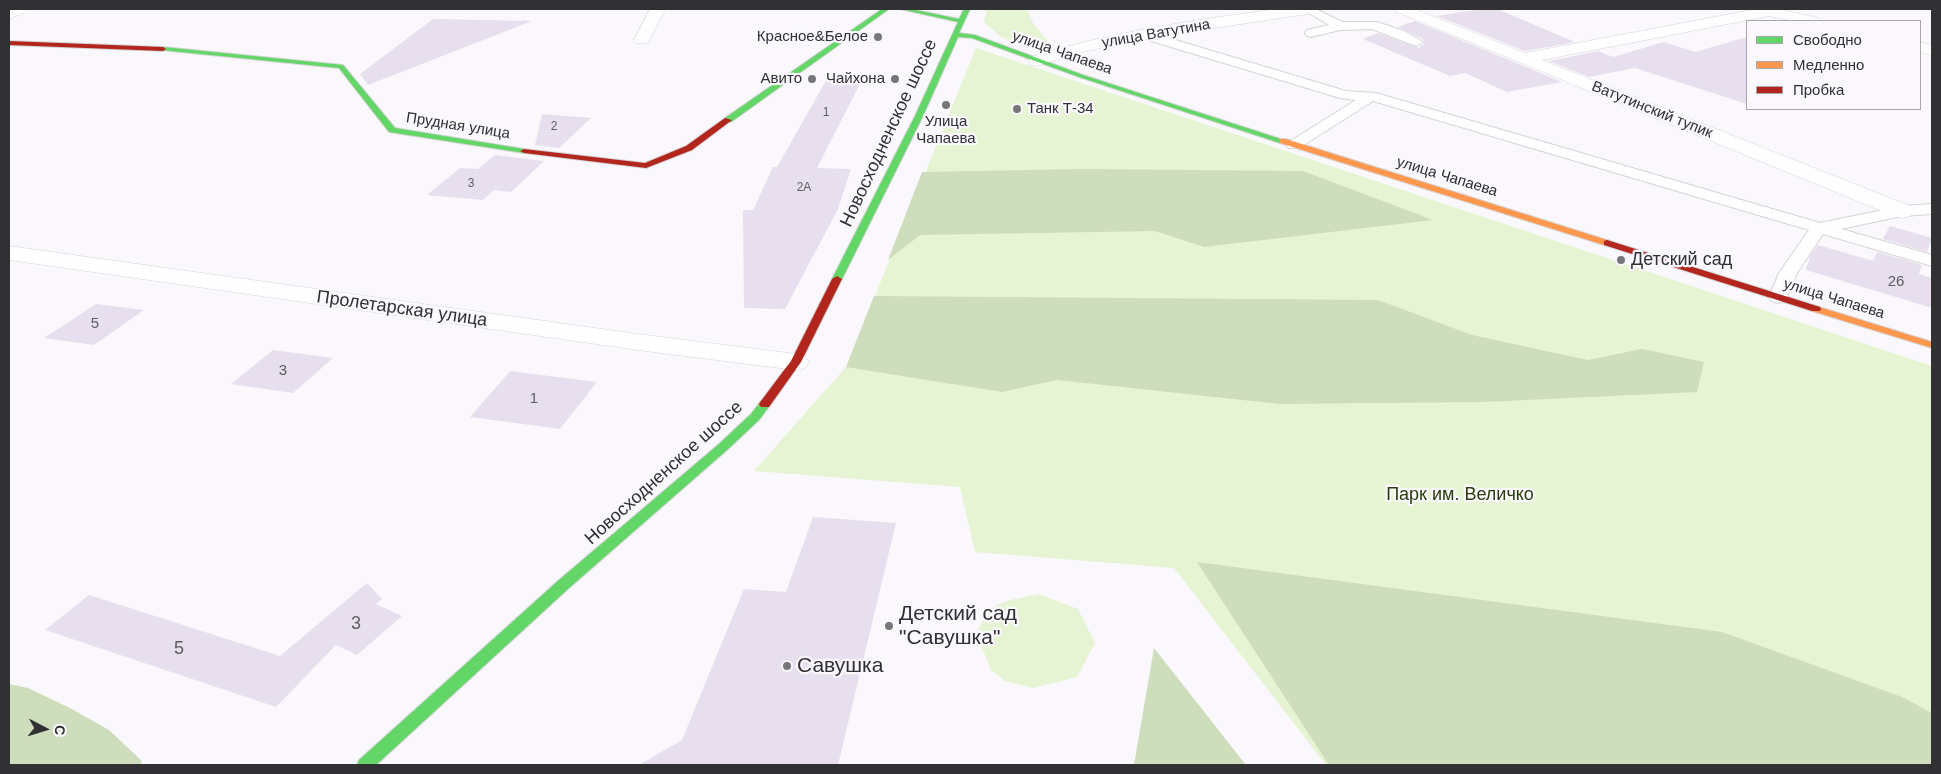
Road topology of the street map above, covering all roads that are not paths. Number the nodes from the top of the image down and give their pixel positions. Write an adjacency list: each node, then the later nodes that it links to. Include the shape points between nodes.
1 (20, 9): 8 (street)
2 (656, 9): 15 (street)
3 (886, 9): 17 (street, Прудная улица, via 689,148 646,166 515,150 392,130 341,66 141,47)
4 (903, 9): 10 (street)
5 (967, 9): 10 (street, Новосходненское шоссе)
6 (1308, 9): 11 (lane); 14 (street, улица Ватутина)
7 (1402, 9): 18 (street, Ватутинский тупик)
8 (9, 14)
9 (1809, 20): 18 (street, via 1770,11)
10 (961, 21): 13 (street, Новосходненское шоссе)
11 (1340, 26): 12 (lane); 16 (lane, via 1373,25)
12 (1311, 33)
13 (955, 34): 19 (street, улица Чапаева, via 973,36); 29 (street, Новосходненское шоссе, via 919,116)
14 (1142, 34): 19 (street, улица Ватутина, via 1062,51); 20 (lane, via 1345,95)
15 (642, 40)
16 (1417, 42)
17 (9, 44)
18 (1524, 58): 23 (street, Ватутинский тупик)
19 (1037, 61): 21 (street, улица Чапаева)
20 (1371, 96): 21 (lane); 24 (lane)
21 (1294, 145): 27 (street, улица Чапаева)
22 (1932, 209): 23 (lane)
23 (1902, 211): 24 (lane)
24 (1819, 228): 26 (lane); 27 (lane, via 1788,273)
25 (9, 253): 29 (street, Пролетарская улица)
26 (1932, 261)
27 (1778, 297): 28 (street, улица Чапаева)
28 (1932, 346)
29 (796, 362): 30 (street, Новосходненское шоссе, via 755,417 723,447 564,584)
30 (365, 765)

